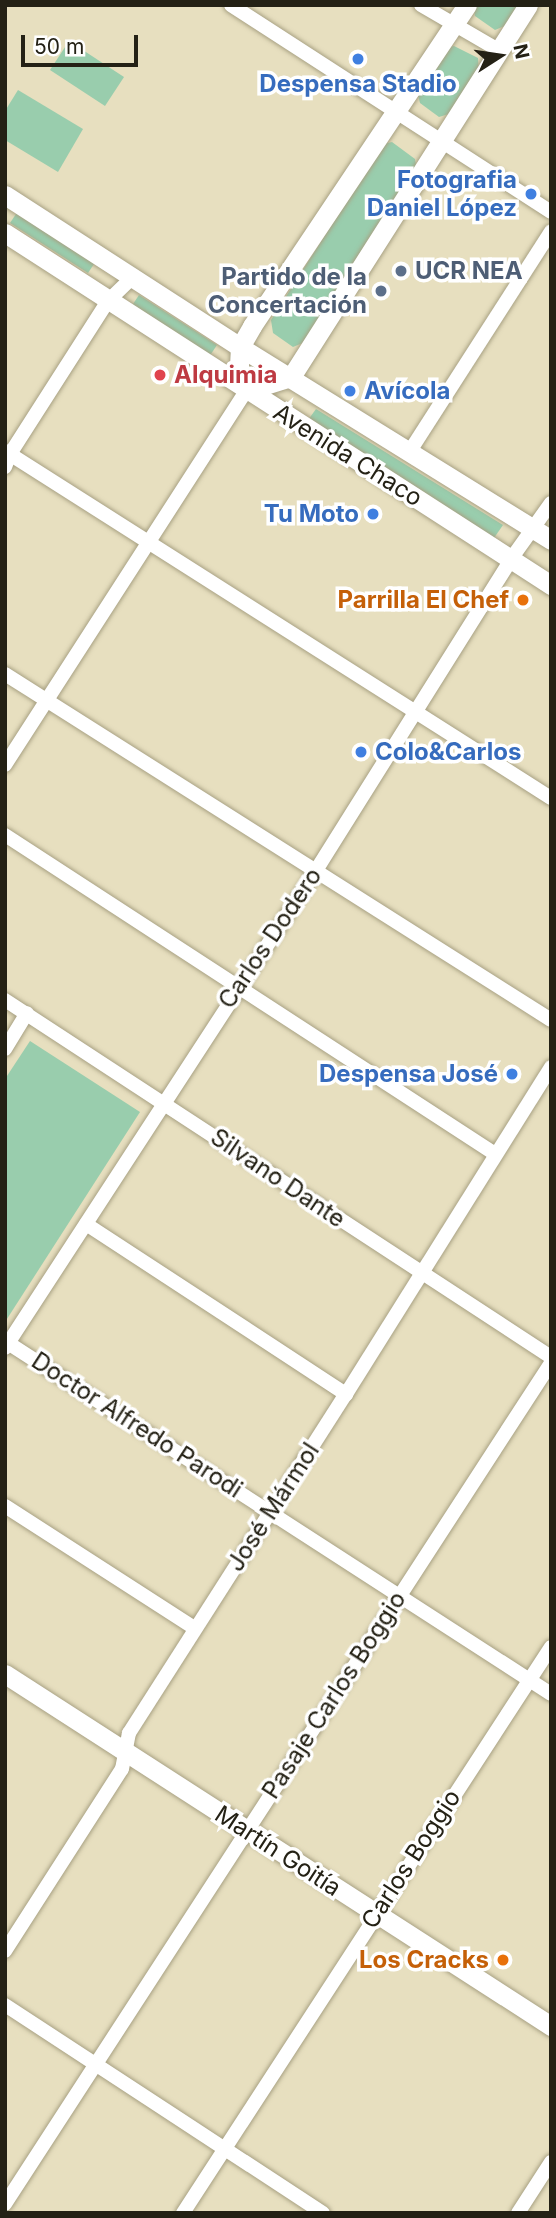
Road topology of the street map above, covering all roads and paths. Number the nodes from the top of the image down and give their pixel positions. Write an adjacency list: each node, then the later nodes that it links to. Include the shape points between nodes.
1 (231, 5): 7 (street)
2 (421, 5): 5 (street)
3 (467, 5): 5 (main road)
4 (528, 5): 6 (main road)
5 (454, 26): 6 (street); 7 (main road)
6 (499, 51): 8 (main road)
7 (396, 112): 8 (street); 15 (main road)
8 (441, 141): 10 (street); 16 (main road)
9 (5, 195): 13 (main road, Avenida Chaco)
10 (551, 212)
11 (551, 231): 18 (street)
12 (5, 233): 14 (main road, Avenida Chaco)
13 (134, 276): 14 (street); 15 (main road, Avenida Chaco)
14 (108, 301): 17 (main road, Avenida Chaco); 19 (street)
15 (240, 347): 16 (main road, Avenida Chaco); 17 (main road, via 239,366)
16 (291, 377): 17 (main road); 18 (main road, Avenida Chaco)
17 (246, 391): 23 (street); 24 (main road, Avenida Chaco)
18 (410, 451): 21 (main road, Avenida Chaco)
19 (7, 457): 23 (street)
20 (551, 503): 21 (street, Carlos Dodero)
21 (534, 528): 22 (main road, Avenida Chaco); 24 (street, Carlos Dodero)
22 (551, 540)
23 (149, 541): 27 (street); 28 (street)
24 (511, 559): 25 (main road, Avenida Chaco); 28 (street, Carlos Dodero)
25 (551, 585)
26 (5, 674): 27 (street)
27 (45, 702): 29 (street); 32 (street)
28 (414, 711): 30 (street); 32 (street, Carlos Dodero)
29 (5, 765)
30 (551, 798)
31 (5, 835): 33 (street)
32 (315, 872): 33 (street, Carlos Dodero); 36 (street)
33 (238, 985): 39 (street, Carlos Dodero); 40 (street)
34 (5, 1000): 35 (street, Silvano Dante)
35 (27, 1013): 37 (street); 39 (street, Silvano Dante)
36 (551, 1020)
37 (5, 1049)
38 (551, 1067): 40 (street, José Mármol)
39 (163, 1102): 41 (street, Carlos Dodero); 42 (street, Silvano Dante)
40 (495, 1154): 42 (street, José Mármol)
41 (86, 1224): 43 (street, Carlos Dodero); 46 (street)
42 (422, 1273): 44 (street, Silvano Dante); 46 (street, José Mármol)
43 (6, 1344): 48 (street, Doctor Alfredo Parodi)
44 (551, 1357)
45 (551, 1363): 49 (street, Pasaje Carlos Boggio)
46 (346, 1394): 48 (street, José Mármol)
47 (5, 1506): 50 (street)
48 (271, 1511): 49 (street, Doctor Alfredo Parodi); 50 (street, José Mármol)
49 (400, 1594): 53 (street, Doctor Alfredo Parodi); 56 (street, Pasaje Carlos Boggio)
50 (194, 1628): 55 (street, José Mármol, via 128,1733)
51 (551, 1647): 53 (street, Carlos Boggio)
52 (5, 1674): 55 (main road, Martín Goitía)
53 (529, 1681): 54 (street, Doctor Alfredo Parodi); 57 (street, Carlos Boggio)
54 (551, 1694)
55 (125, 1753): 56 (main road, Martín Goitía); 58 (street, José Mármol, via 122,1769)
56 (247, 1830): 57 (main road, Martín Goitía); 61 (street, Pasaje Carlos Boggio)
57 (375, 1913): 60 (main road, Martín Goitía); 62 (street, Carlos Boggio)
58 (5, 1951)
59 (5, 2005): 61 (street)
60 (551, 2026)
61 (95, 2065): 62 (street); 64 (street, Pasaje Carlos Boggio)
62 (223, 2150): 65 (street, Carlos Boggio); 66 (street)
63 (551, 2162): 67 (street)
64 (5, 2204)
65 (183, 2213)
66 (323, 2213)
67 (518, 2213)

